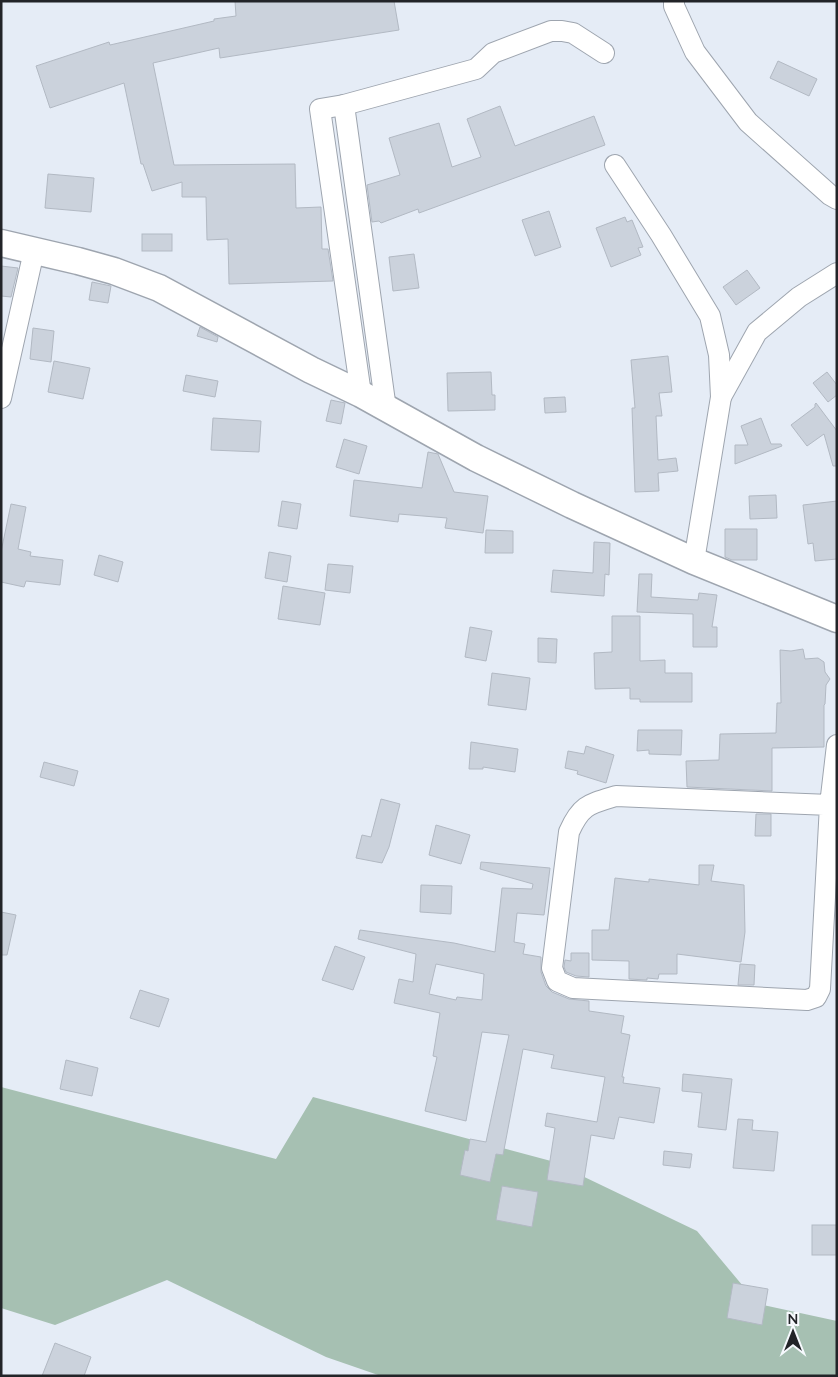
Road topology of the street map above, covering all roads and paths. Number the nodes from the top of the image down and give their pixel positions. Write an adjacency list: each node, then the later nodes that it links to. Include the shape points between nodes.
1 (674, 1): 5 (street, via 695,52 748,122)
2 (604, 53): 3 (street, via 573,33 551,31 492,53 476,69)
3 (344, 105): 9 (street, via 322,108 320,112); 12 (street)
4 (615, 165): 10 (street, via 710,316 719,355)
5 (837, 199)
6 (1, 243): 7 (street)
7 (34, 251): 9 (street, via 114,271 159,288); 11 (street)
8 (837, 273): 10 (street, via 799,297 757,332)
9 (361, 394): 12 (street)
10 (721, 397): 13 (street)
11 (1, 398)
12 (386, 409): 13 (street, via 494,467)
13 (694, 561): 14 (street)
14 (837, 619)
15 (837, 745): 16 (street)
16 (830, 804): 16 (street, via 616,796 592,803 576,815 569,832 552,968 557,981 573,988 618,991 808,1000 816,997 820,989)

